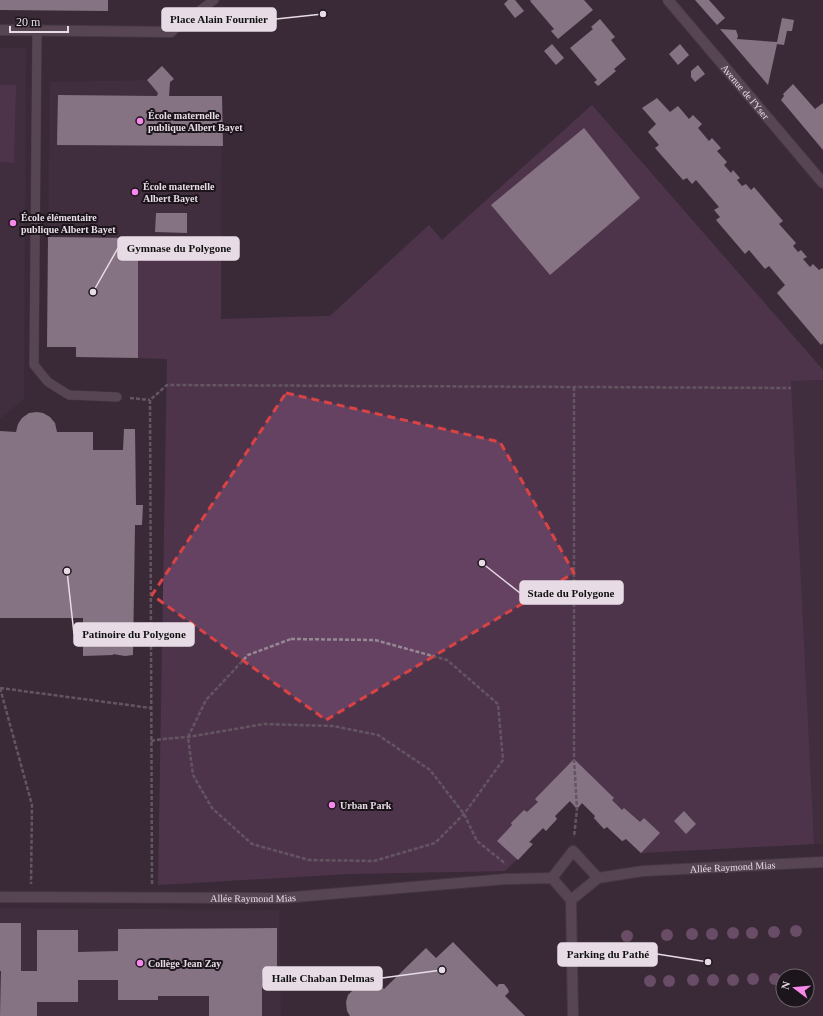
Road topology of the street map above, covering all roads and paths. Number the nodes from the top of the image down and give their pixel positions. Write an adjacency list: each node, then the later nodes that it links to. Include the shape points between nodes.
1 (214, 0): 5 (lane)
2 (668, 0): 6 (street, Avenue de l'Yser)
3 (0, 30): 4 (street)
4 (37, 32): 5 (street); 9 (lane, via 34,365 48,382 69,395)
5 (171, 32)
6 (823, 183)
7 (574, 386): 8 (path); 10 (path, via 167,384); 16 (path, via 574,759 577,809)
8 (791, 388)
9 (117, 397): 10 (path)
10 (150, 400): 12 (path)
11 (0, 688): 12 (path); 22 (path, via 32,805)
12 (151, 708): 14 (path)
13 (188, 737): 14 (path); 15 (path, via 264,724 333,726 378,736 430,770); 15 (path, via 193,775 212,808 252,844 309,860 374,861 435,842); 15 (path, via 206,700 248,655 291,639 375,640 447,660 498,704 503,760)
14 (151, 741): 23 (path)
15 (464, 814): 18 (path, via 477,841)
16 (573, 852): 19 (street); 20 (street)
17 (823, 862): 20 (street, Allée Raymond Mias, via 643,871)
18 (509, 867)
19 (552, 878): 23 (street, Allée Raymond Mias, via 506,879 283,898); 24 (street)
20 (598, 878): 24 (street)
21 (0, 897): 22 (street, Allée Raymond Mias)
22 (31, 897): 23 (street, Allée Raymond Mias)
23 (152, 898)
24 (571, 900): 25 (street)
25 (573, 1016)

